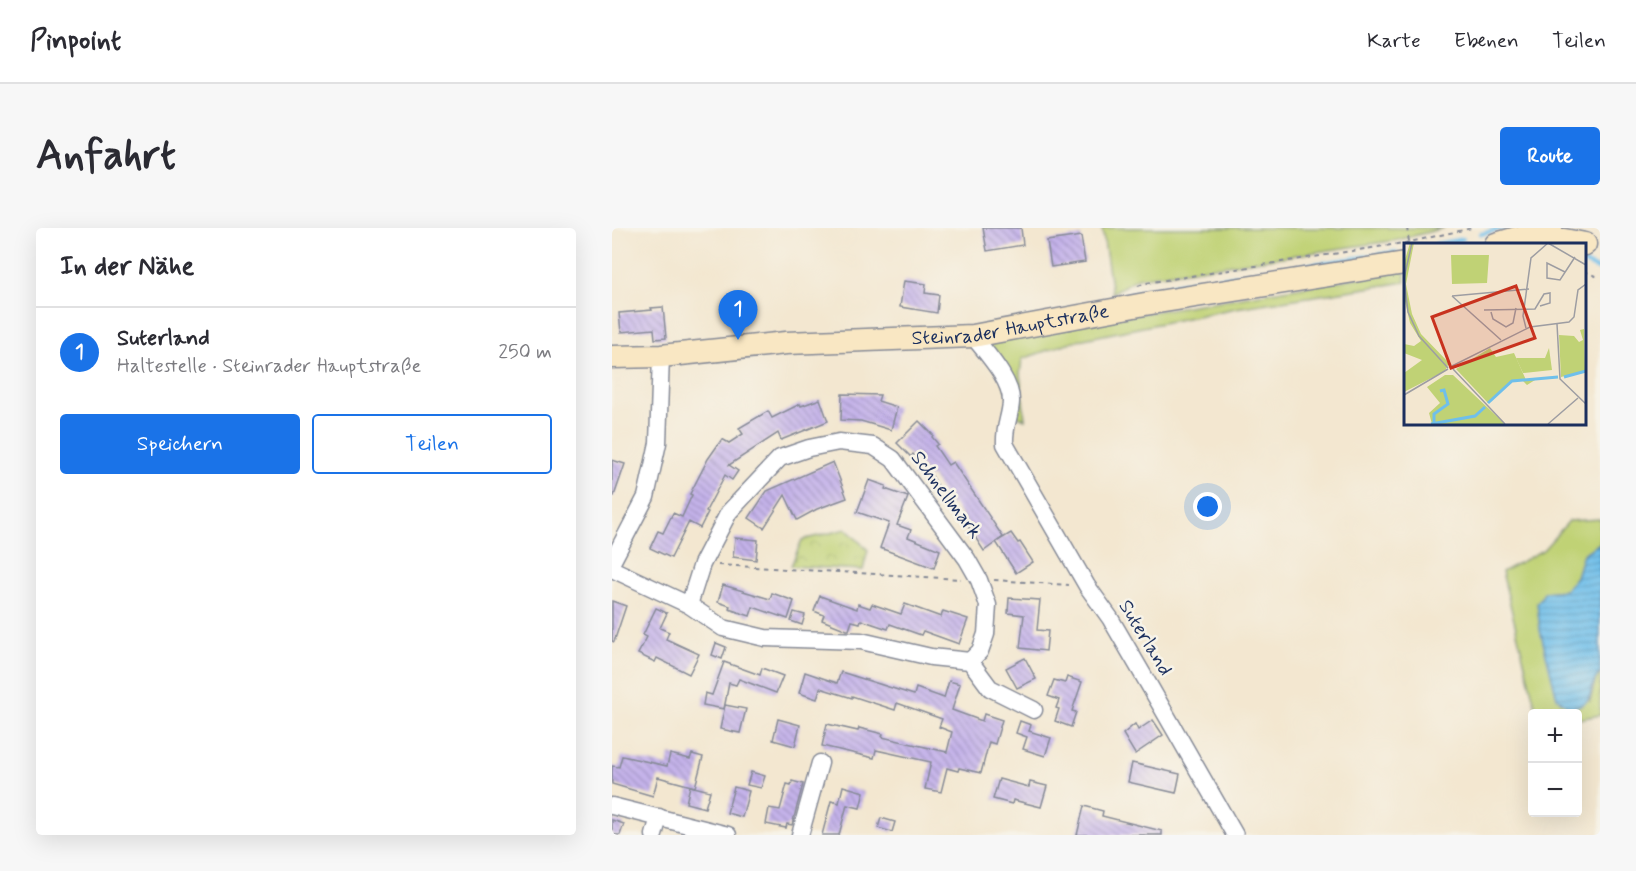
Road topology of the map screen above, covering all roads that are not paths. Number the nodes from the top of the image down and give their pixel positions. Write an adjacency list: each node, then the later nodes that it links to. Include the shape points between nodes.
1 (1551, 228): 3 (main road)
2 (1587, 242): 4 (main road)
3 (1499, 243)
4 (1538, 243)
5 (1404, 251): 6 (main road, Steinrader Hauptstraße)
6 (973, 336): 7 (main road, Steinrader Hauptstraße, via 786,344); 20 (street, Suterland, via 996,365 1011,394 1005,444)
7 (661, 356): 8 (main road, Steinrader Hauptstraße); 9 (street, via 658,443 646,497)
8 (612, 357)
9 (612, 562)
10 (612, 569): 11 (street)
11 (689, 605): 12 (street, via 723,628 765,638 861,642); 12 (street, Schnellmark, via 702,564 729,512 780,458 839,442 873,446 893,459 980,579 988,605 986,634 980,651)
12 (970, 661): 13 (street, via 990,688)
13 (1034, 710)
14 (820, 763): 19 (street)
15 (612, 806): 16 (street)
16 (660, 817): 17 (street); 18 (street)
17 (654, 835)
18 (728, 835)
19 (800, 835)
20 (1234, 835)

